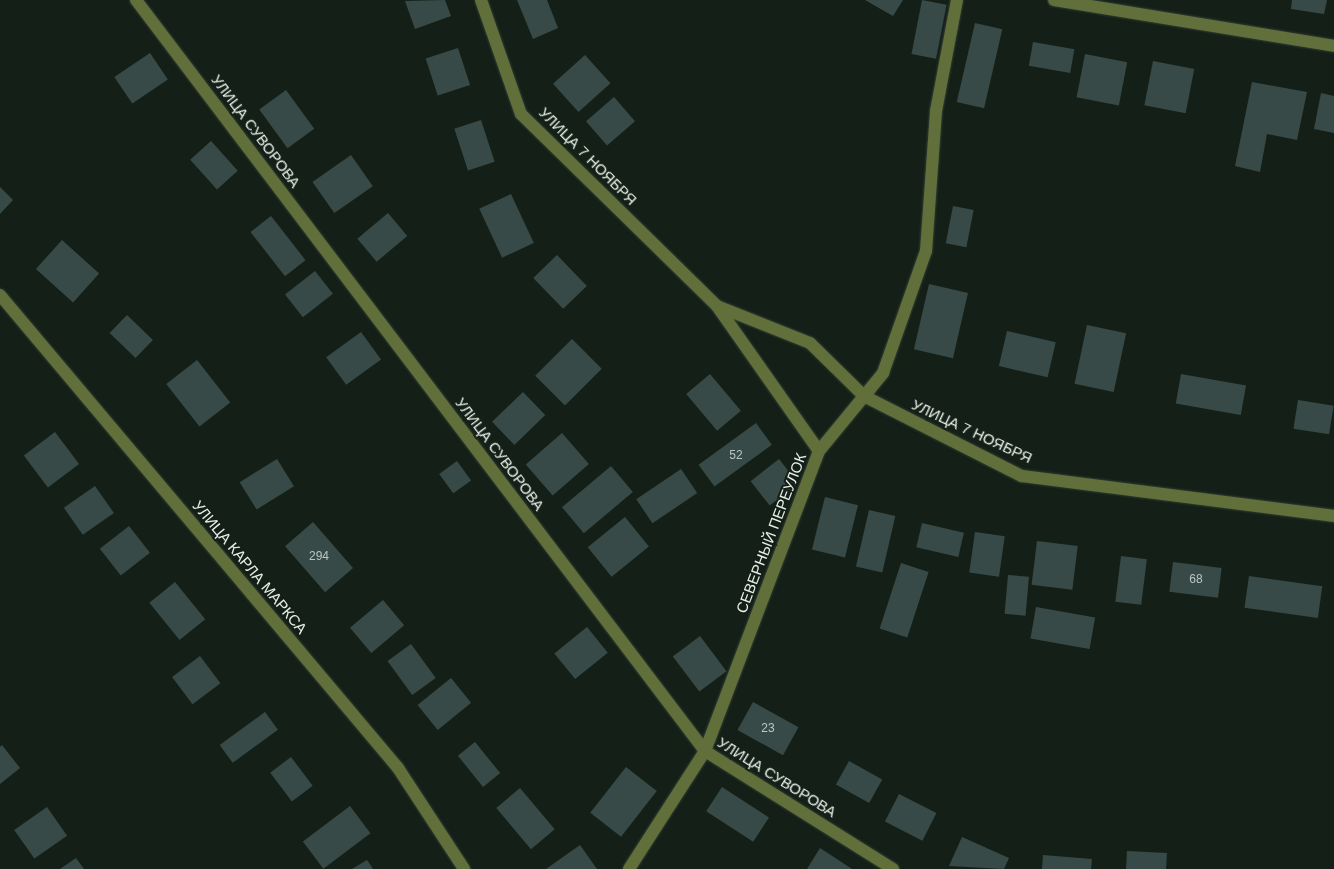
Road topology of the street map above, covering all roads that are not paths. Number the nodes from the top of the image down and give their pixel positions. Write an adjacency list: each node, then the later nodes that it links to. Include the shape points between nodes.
1 (136, 0): 11 (street, УЛИЦА СУВОРОВА)
2 (481, 0): 7 (street, УЛИЦА 7 НОЯБРЯ, via 522,114)
3 (957, 0): 8 (street, СЕВЕРНЫЙ ПЕРЕУЛОК, via 936,111 926,251 883,373)
4 (1054, 0): 5 (street)
5 (1334, 46)
6 (0, 295): 12 (street, УЛИЦА КАРЛА МАРКСА, via 398,768)
7 (717, 306): 8 (street, УЛИЦА 7 НОЯБРЯ, via 810,343); 9 (street, УЛИЦА 7 НОЯБРЯ)
8 (864, 396): 9 (street, СЕВЕРНЫЙ ПЕРЕУЛОК); 10 (street, УЛИЦА 7 НОЯБРЯ, via 1022,476)
9 (819, 451): 11 (street, СЕВЕРНЫЙ ПЕРЕУЛОК)
10 (1334, 516)
11 (704, 751): 13 (street, СЕВЕРНЫЙ ПЕРЕУЛОК); 14 (street, УЛИЦА СУВОРОВА)
12 (464, 869)
13 (629, 869)
14 (893, 869)

